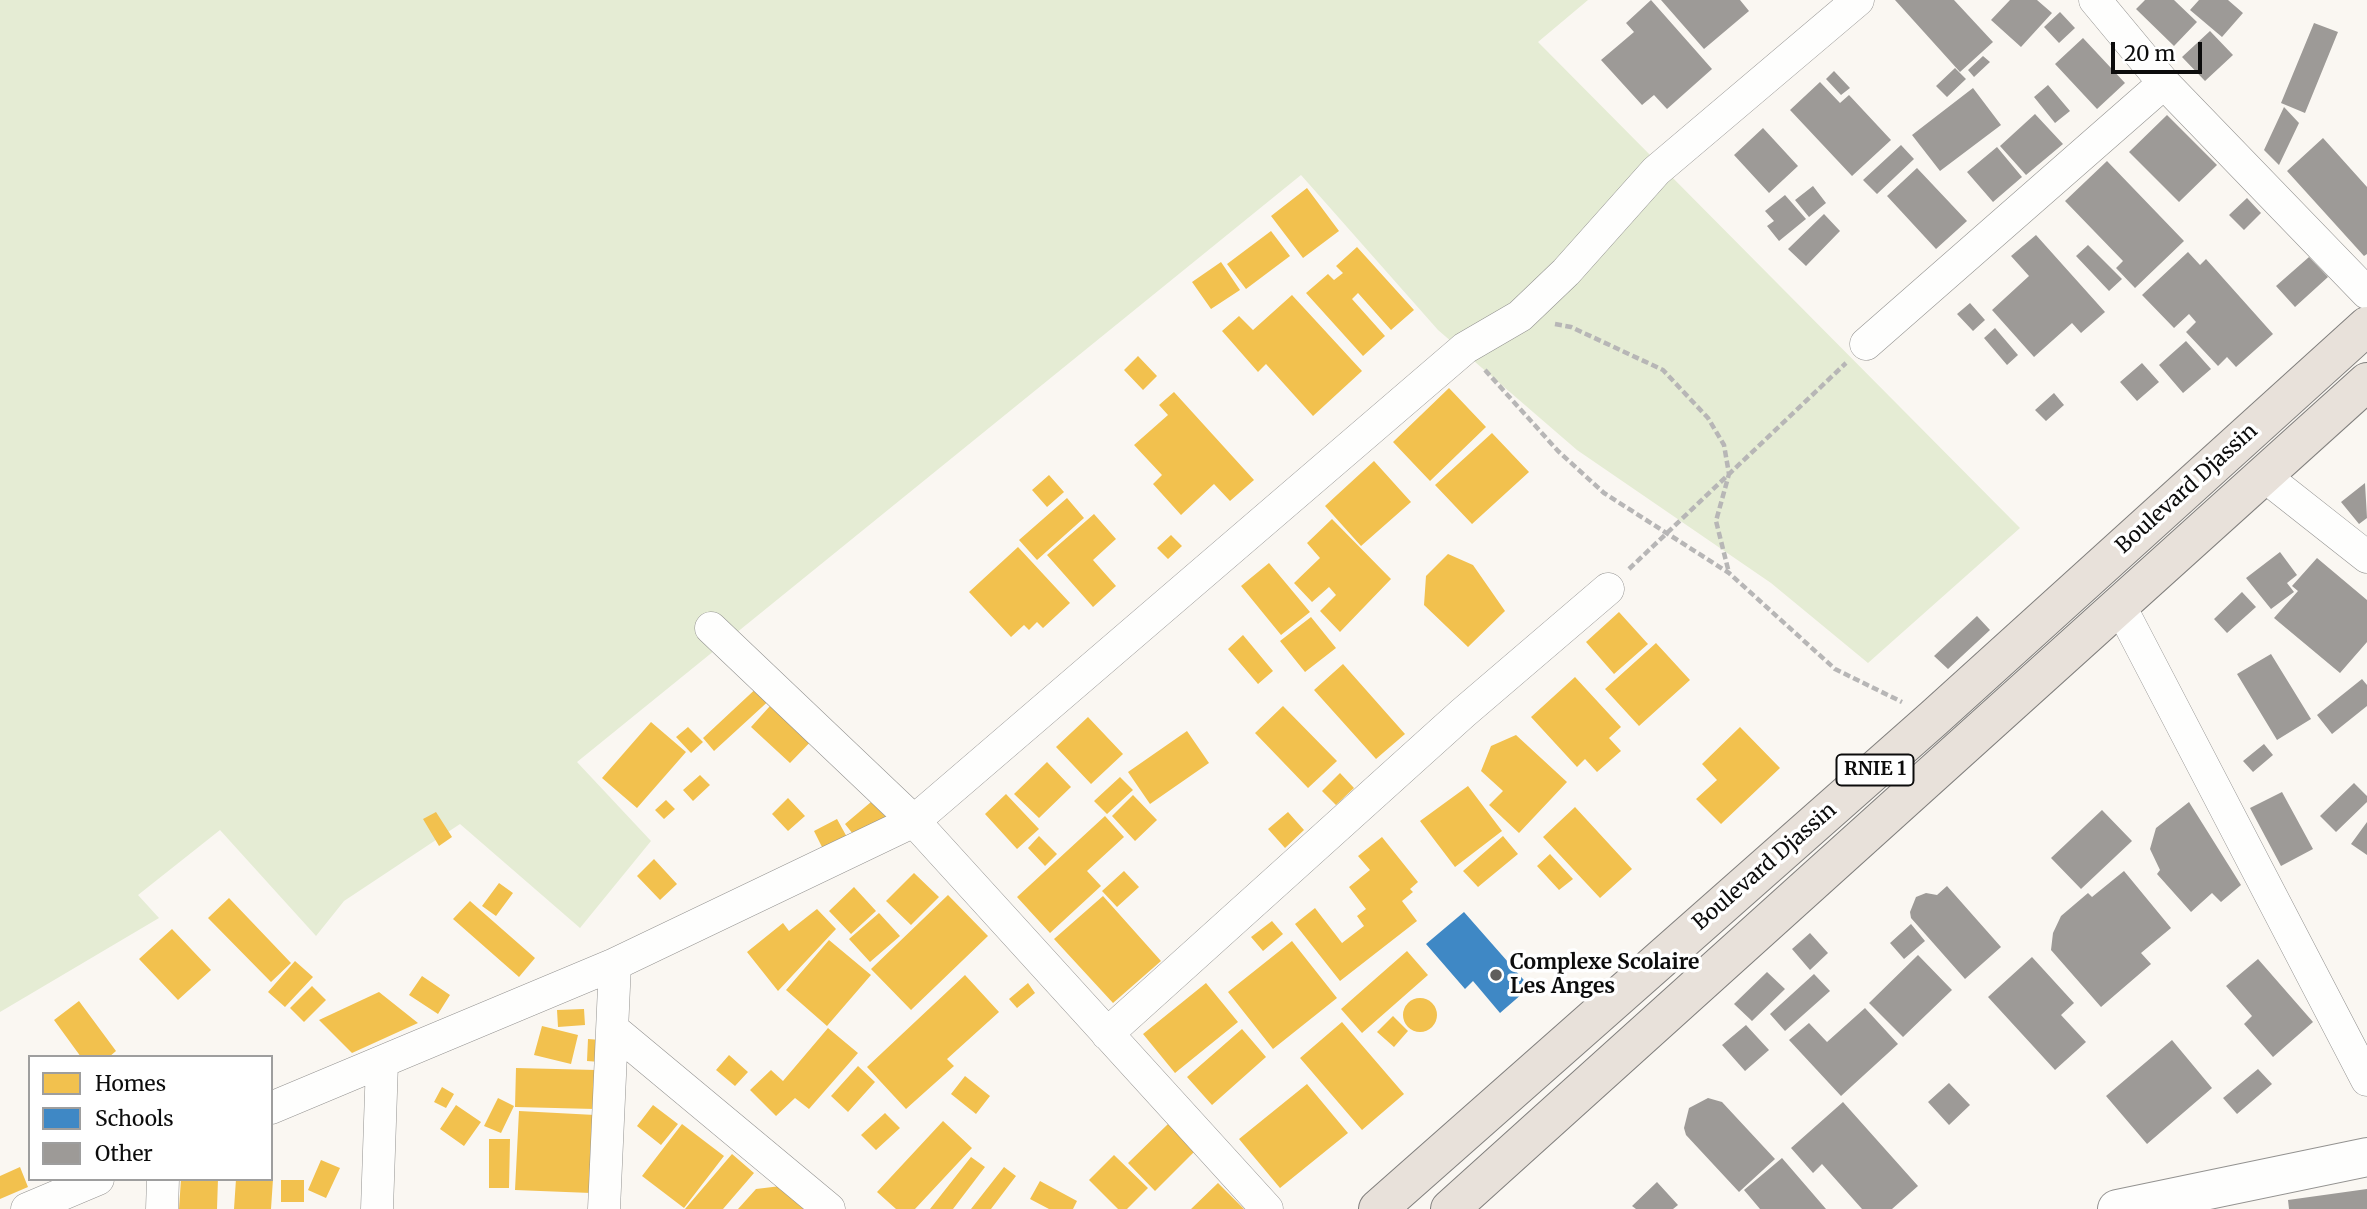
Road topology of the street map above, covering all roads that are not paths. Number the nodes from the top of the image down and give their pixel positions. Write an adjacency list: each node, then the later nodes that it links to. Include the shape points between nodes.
1 (1858, 0): 13 (street, via 1656,171 1520,316 1465,348)
2 (2095, 0): 3 (street)
3 (2164, 83): 4 (street); 6 (street)
4 (2367, 293)
5 (2367, 326): 31 (highway, Boulevard Djassin / RNIE 1, via 1934,718)
6 (1866, 344)
7 (2367, 382): 8 (highway, Boulevard Djassin / RNIE 1)
8 (2263, 475): 9 (street); 11 (highway, Boulevard Djassin / RNIE 1)
9 (2367, 557)
10 (1608, 589): 16 (street, via 1463,713)
11 (2120, 606): 19 (street); 32 (highway, Boulevard Djassin / RNIE 1)
12 (711, 628): 13 (street)
13 (914, 821): 14 (street); 16 (street)
14 (615, 964): 15 (street); 17 (street)
15 (614, 1030): 18 (street); 20 (street)
16 (1107, 1034): 30 (street)
17 (382, 1063): 21 (street); 27 (street)
18 (657, 1066): 20 (street); 29 (street)
19 (2367, 1080)
20 (610, 1083): 28 (street)
21 (273, 1107)
22 (2367, 1157): 33 (street)
23 (93, 1181): 25 (street)
24 (163, 1181): 26 (street)
25 (27, 1209)
26 (162, 1209)
27 (377, 1209)
28 (604, 1209)
29 (829, 1209)
30 (1267, 1209)
31 (1378, 1209)
32 (1450, 1209)
33 (2117, 1209)

